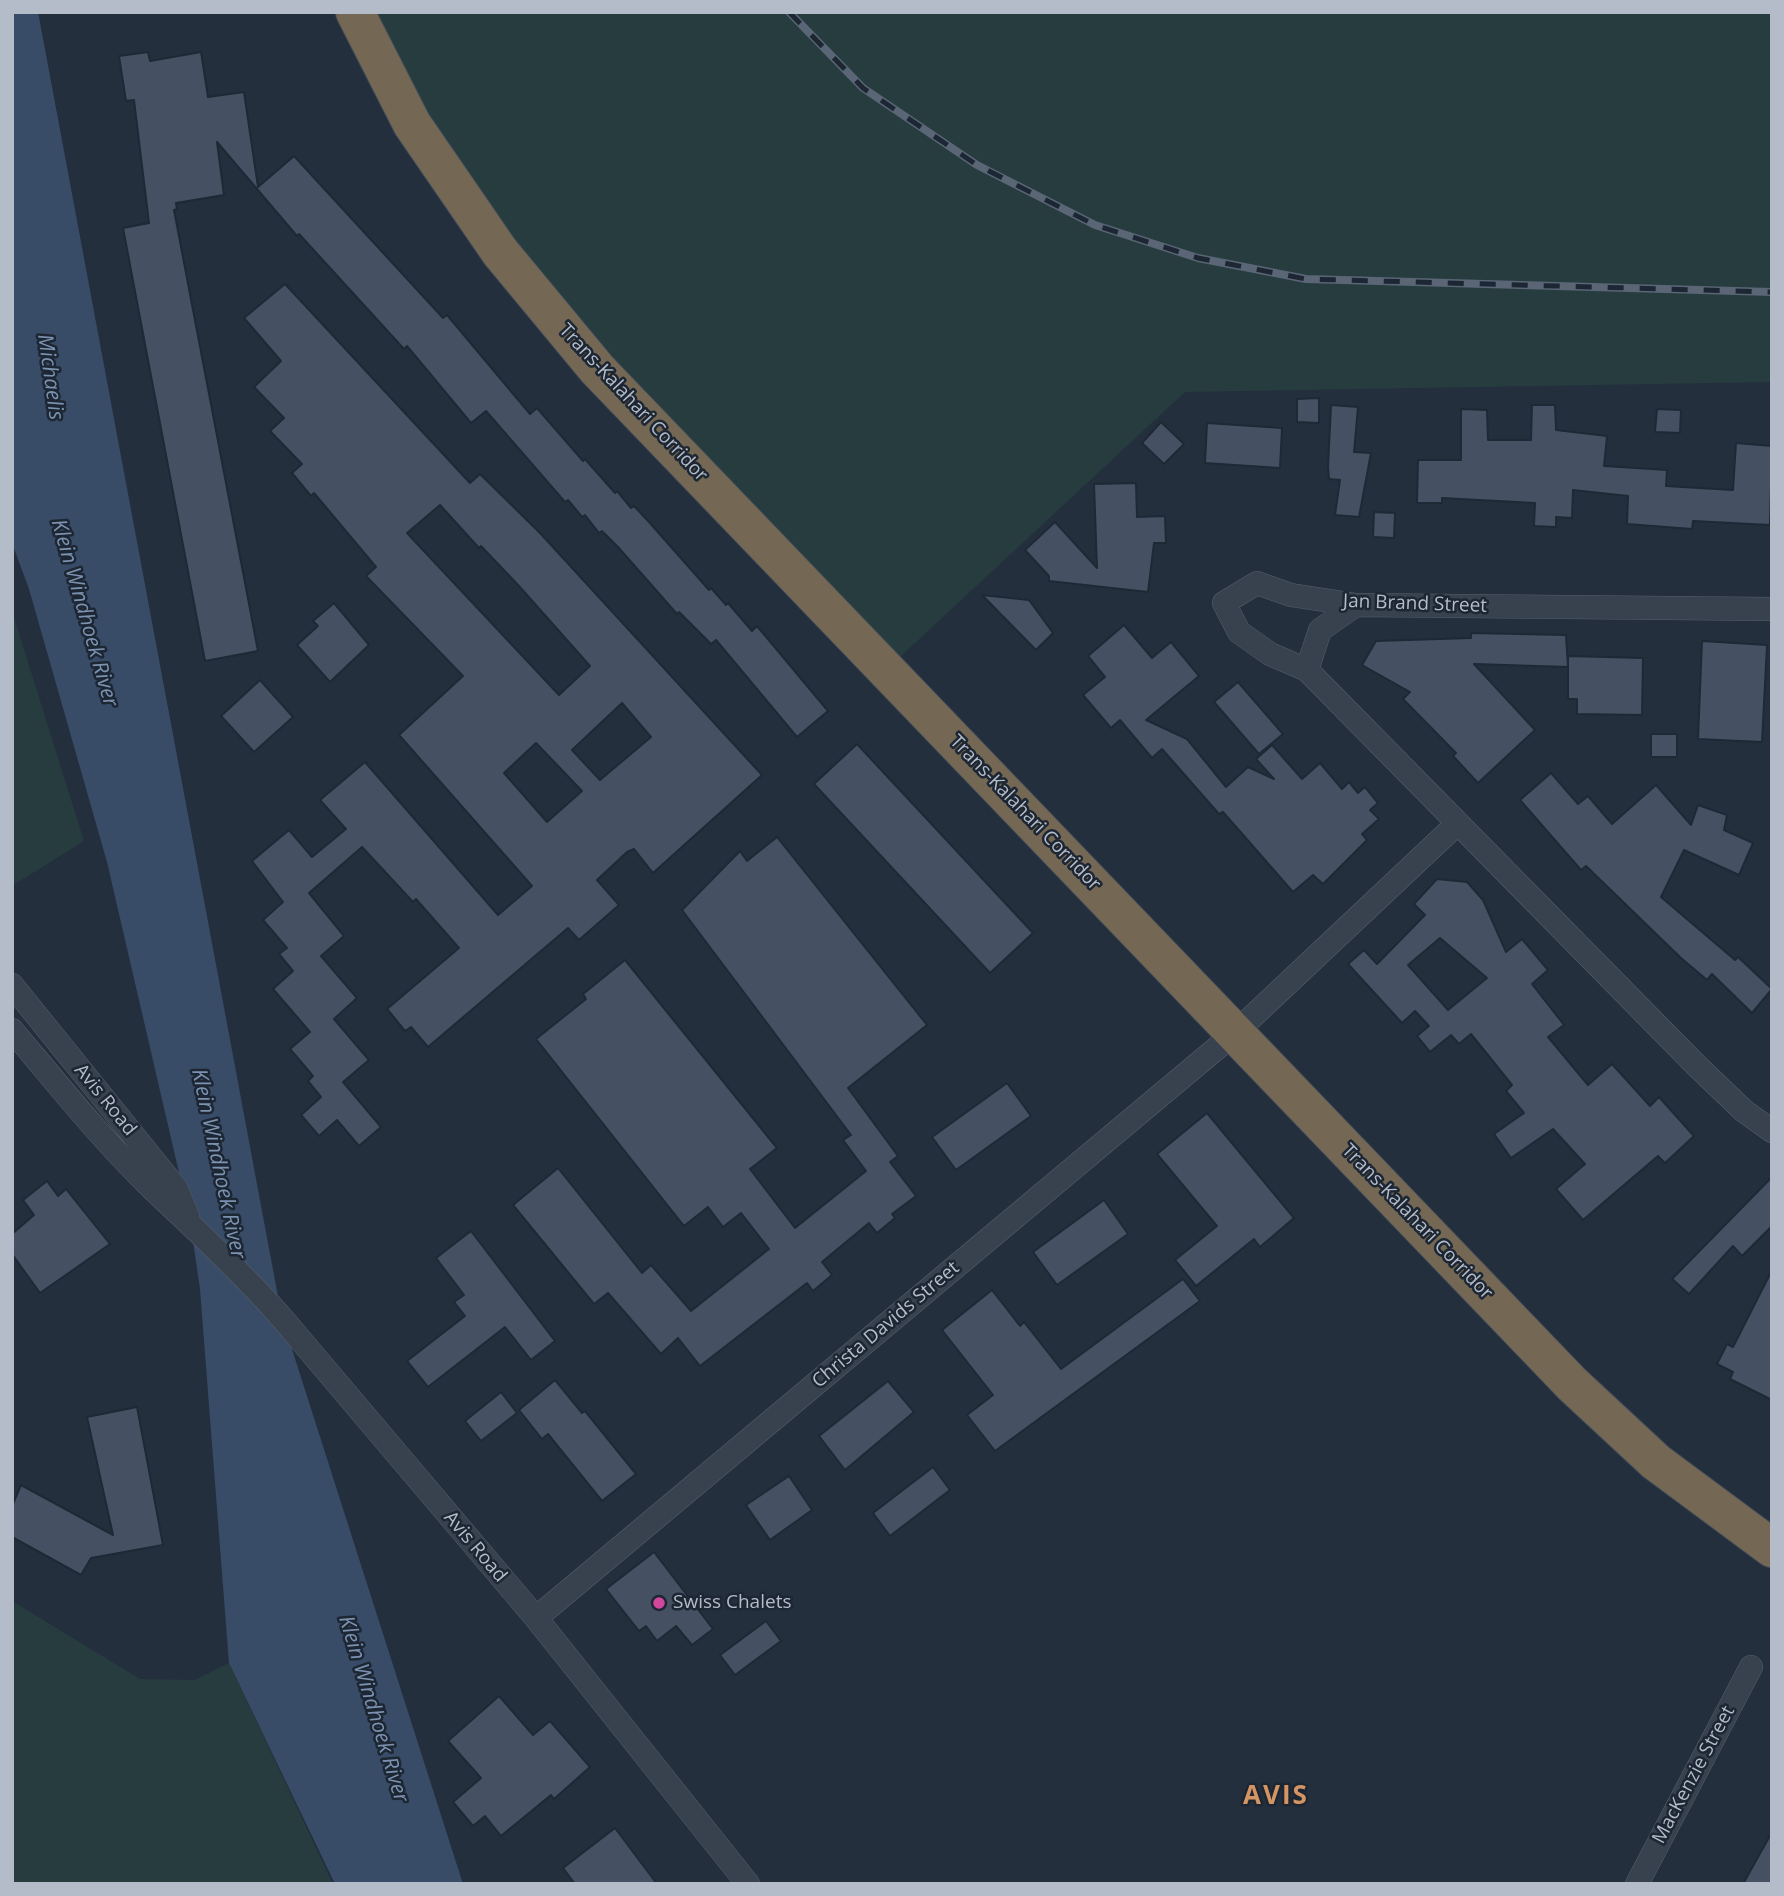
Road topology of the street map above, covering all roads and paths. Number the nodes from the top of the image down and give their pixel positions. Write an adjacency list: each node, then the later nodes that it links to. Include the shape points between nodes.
1 (355, 12): 8 (highway, Trans-Kalahari Corridor, via 412,124 500,252 597,369)
2 (1356, 605): 3 (street, Jan Brand Street); 4 (street, via 1320,630); 4 (street, Jan Brand Street, via 1291,595 1257,583 1224,603 1239,632 1270,654)
3 (1772, 610)
4 (1307, 670): 5 (street, Jan Brand Street)
5 (1458, 823): 8 (street); 9 (street, Jan Brand Street, via 1697,1066)
6 (12, 985): 10 (street, Avis Road, via 176,1188)
7 (12, 1030): 10 (street, Avis Road, via 92,1124 162,1198)
8 (1236, 1032): 11 (highway, Trans-Kalahari Corridor, via 1572,1384 1656,1462); 12 (street, Christa Davids Street)
9 (1772, 1131)
10 (190, 1220): 12 (street, Avis Road, via 274,1309)
11 (1772, 1548)
12 (536, 1618): 14 (street, Avis Road)
13 (1751, 1667): 15 (street, MacKenzie Street)
14 (748, 1884)
15 (1637, 1884)

